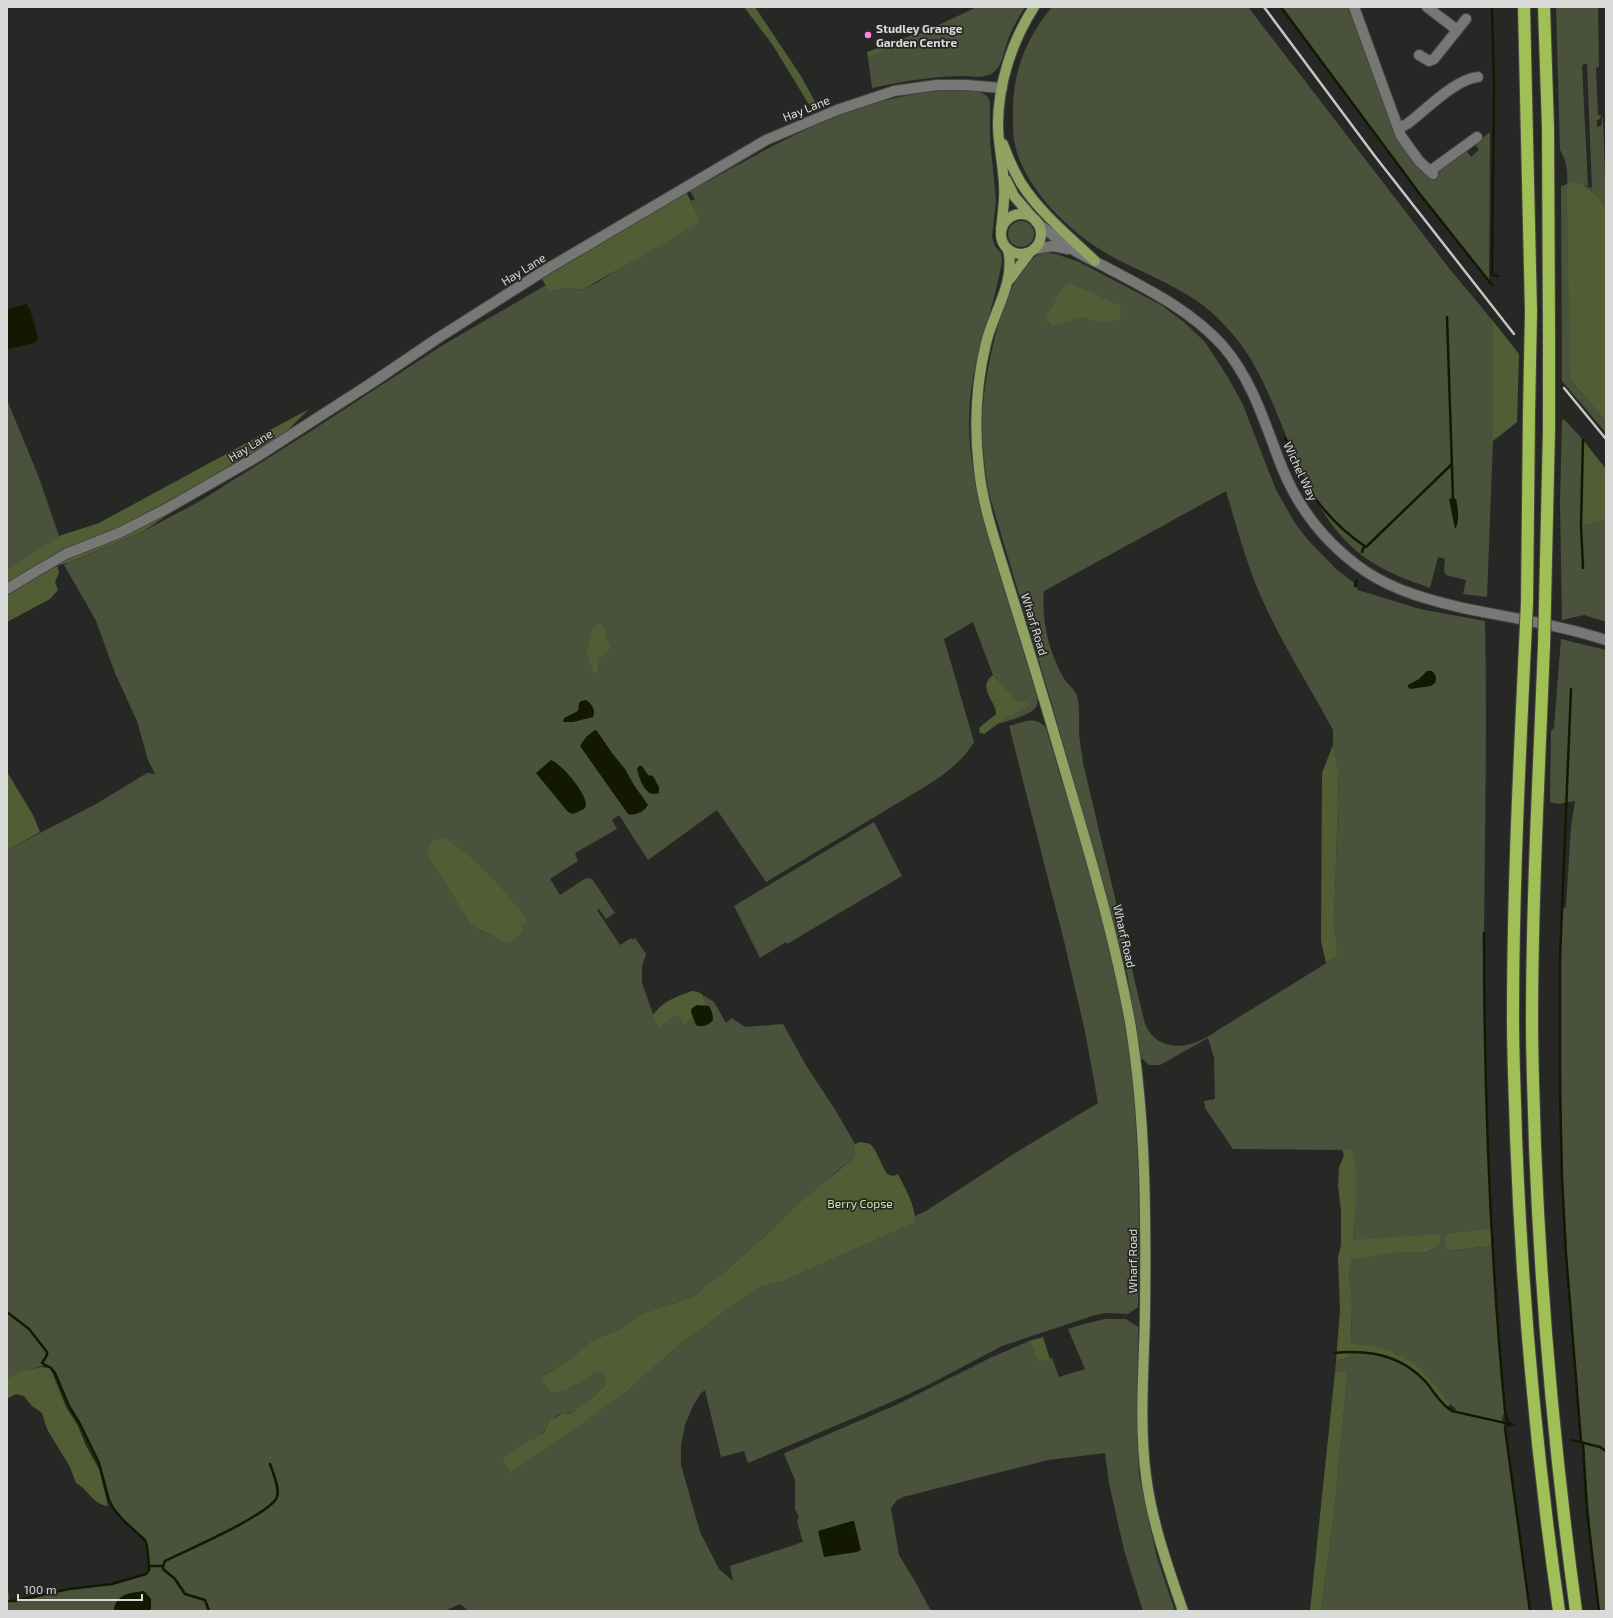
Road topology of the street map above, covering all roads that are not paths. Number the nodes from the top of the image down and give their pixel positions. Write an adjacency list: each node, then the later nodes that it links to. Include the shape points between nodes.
1 (1034, 7): 10 (main road, via 1012,50)
2 (1354, 7): 11 (street)
3 (1427, 7): 7 (street)
4 (1524, 7): 25 (highway, bridge, via 1531,312 1530,413 1527,603 1515,865 1513,1022 1525,1313 1538,1452)
5 (1544, 7): 26 (highway, bridge, via 1548,128 1549,430 1532,1018 1540,1270 1564,1523)
6 (1466, 19): 7 (street)
7 (1457, 30): 8 (street, via 1434,59 1429,61)
8 (1419, 55)
9 (1478, 77): 11 (street, via 1457,84)
10 (1002, 88): 12 (main road, Wharf Road); 22 (street, Hay Lane, via 937,84 894,91 837,110 766,140 547,269 242,466 119,533 66,554)
11 (1399, 128): 13 (street, via 1401,136 1414,154 1431,172)
12 (998, 133): 14 (main road, Wharf Road); 20 (main road, via 1017,176 1030,195)
13 (1477, 137)
14 (1004, 174): 15 (main road, Wharf Road, via 1014,196); 16 (main road, Wharf Road)
15 (1034, 220): 16 (main road, via 1022,214 1015,215 1006,220); 18 (main road, Wharf Road, via 1040,234 1039,242); 19 (street, Wichel Way)
16 (1001, 229): 17 (main road, Wharf Road, via 1002,241)
17 (1008, 250): 18 (main road, via 1017,254); 21 (main road, Wharf Road, via 1010,264)
18 (1032, 250): 19 (street, Wichel Way, via 1053,246); 21 (main road, Wharf Road)
19 (1072, 250): 20 (street, Wichel Way)
20 (1095, 261): 23 (street, Wichel Way, via 1182,310 1223,347 1249,385 1284,472 1306,513 1330,541 1366,571 1399,589 1426,599)
21 (1007, 283): 24 (main road, Wharf Road, via 988,335 979,382 976,429 979,471 989,518 1106,911 1130,1022 1140,1090 1144,1158 1145,1466 1154,1520)
22 (7, 589)
23 (1606, 640)
24 (1183, 1611)
25 (1559, 1611)
26 (1576, 1611)

